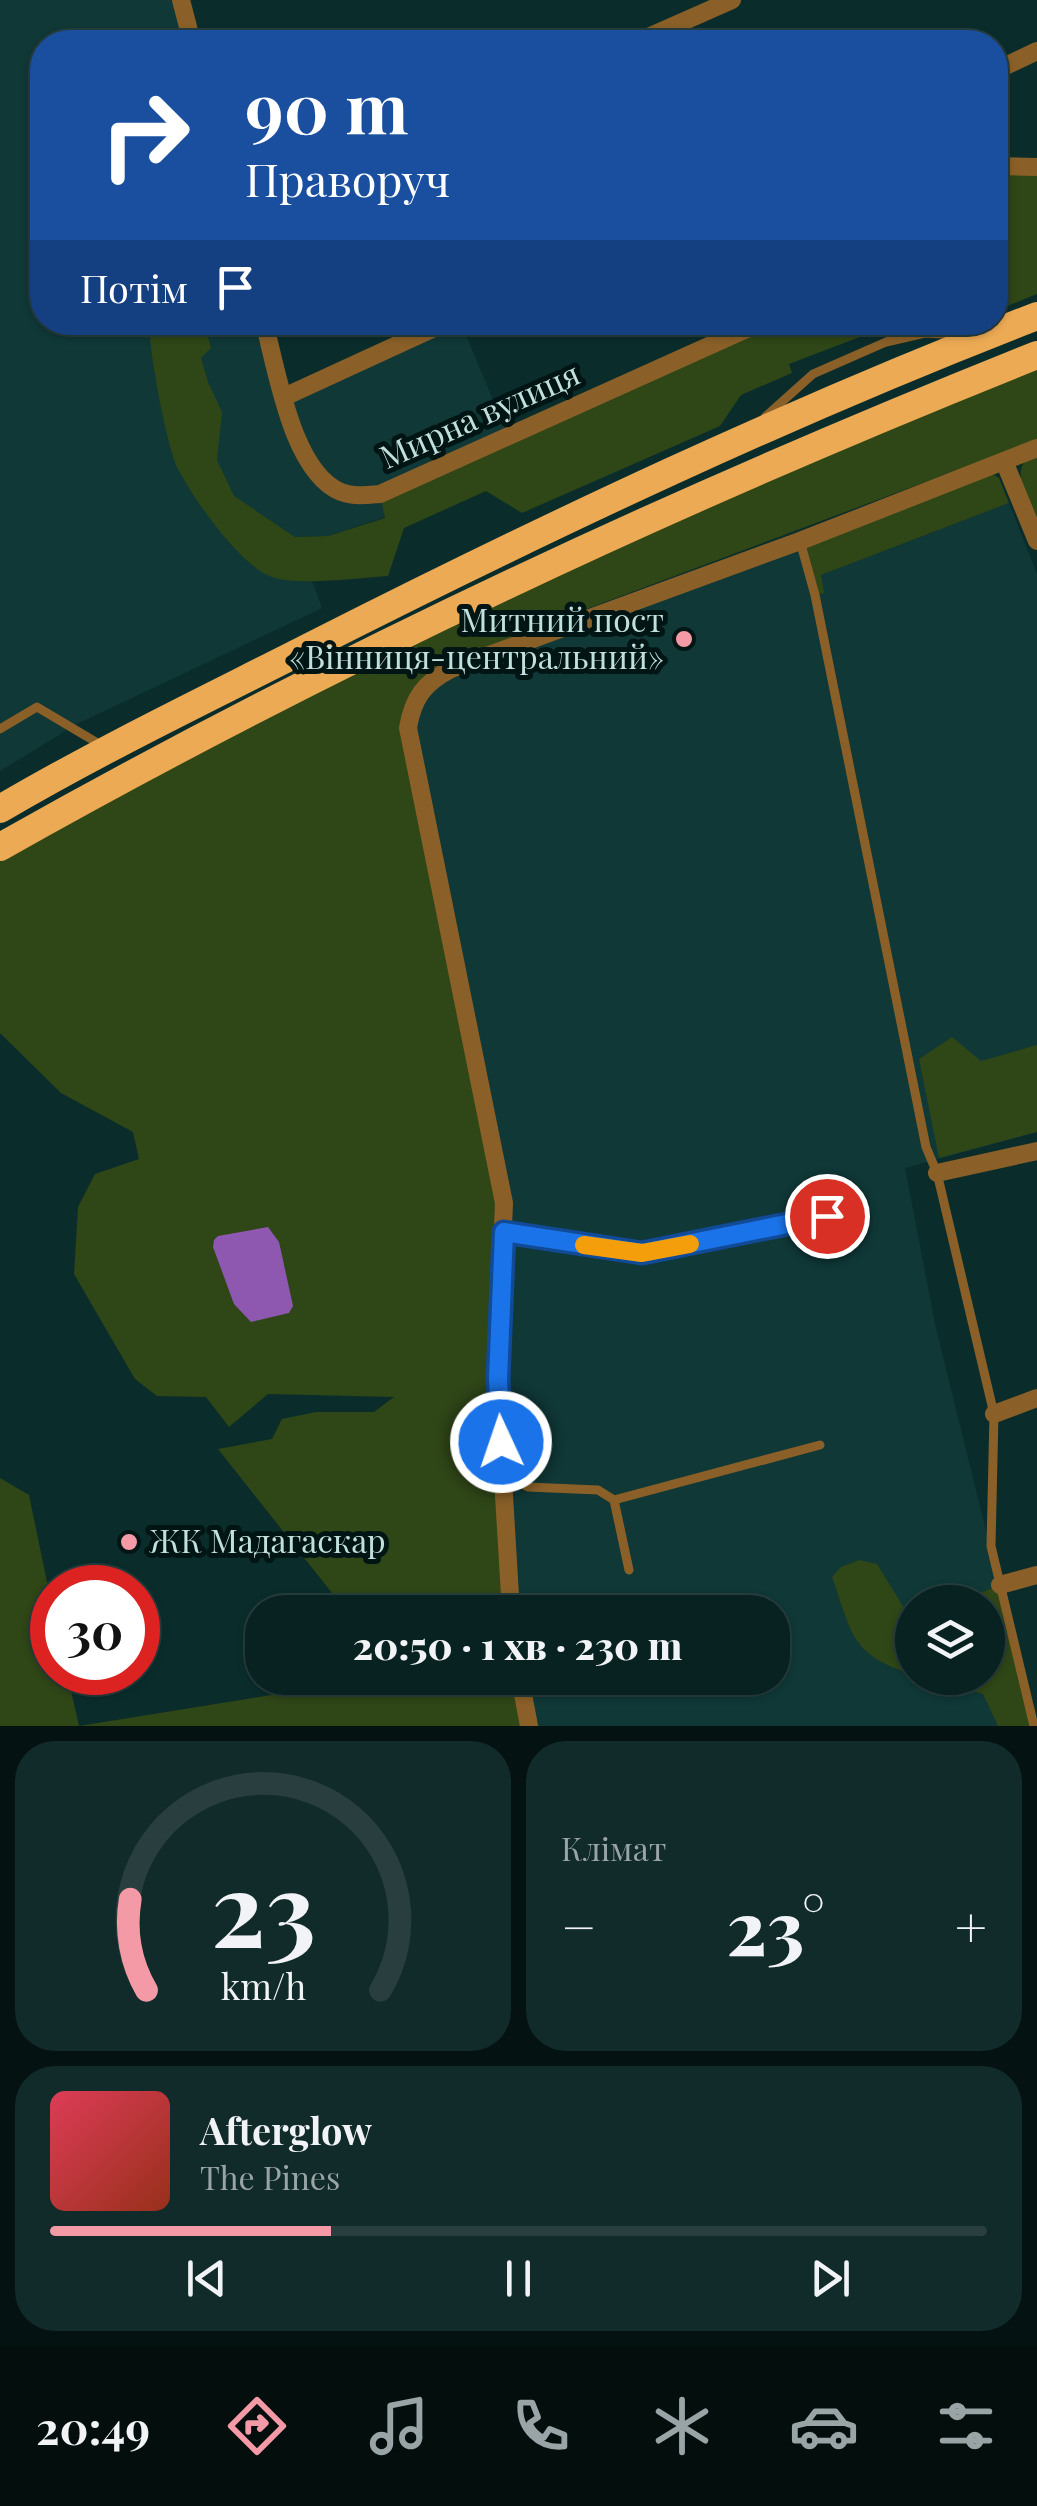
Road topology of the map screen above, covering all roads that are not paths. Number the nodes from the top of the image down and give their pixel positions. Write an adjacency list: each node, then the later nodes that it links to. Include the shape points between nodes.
1 (181, 0): 3 (street)
2 (732, 0): 4 (street)
3 (189, 30)
4 (664, 30)
5 (1037, 52): 6 (street)
6 (1008, 65)
7 (1008, 167): 8 (street)
8 (1037, 168)
9 (1037, 316): 10 (highway)
10 (1008, 327)
11 (267, 335): 16 (street, Мирна вулиця)
12 (420, 335): 16 (street)
13 (733, 335): 16 (street, Мирна вулиця, via 380,494 347,494 318,477)
14 (988, 335): 22 (highway, via 736,442 419,591)
15 (1037, 355): 24 (highway, via 747,475 430,620)
16 (284, 398)
17 (1037, 448): 18 (street)
18 (1004, 461): 19 (street); 20 (street)
19 (800, 541): 26 (lane, via 926,1147); 28 (street, via 451,668 423,688 412,706 408,728 504,1203)
20 (1037, 541)
21 (0, 729): 22 (lane, via 36,707)
22 (108, 749): 23 (highway)
23 (0, 809)
24 (0, 847)
25 (1037, 1151): 26 (street)
26 (937, 1173): 30 (lane)
27 (864, 1208): 28 (lane, via 642,1253)
28 (504, 1232): 32 (street)
29 (1037, 1398): 30 (street)
30 (994, 1414): 36 (lane, via 991,1546)
31 (820, 1445): 33 (lane)
32 (502, 1474): 33 (lane, via 528,1487 598,1490); 37 (street)
33 (614, 1500): 34 (lane)
34 (629, 1570)
35 (1037, 1575): 36 (street)
36 (1000, 1584): 40 (lane)
37 (510, 1595)
38 (524, 1695): 39 (street)
39 (530, 1726)
40 (1034, 1726)

